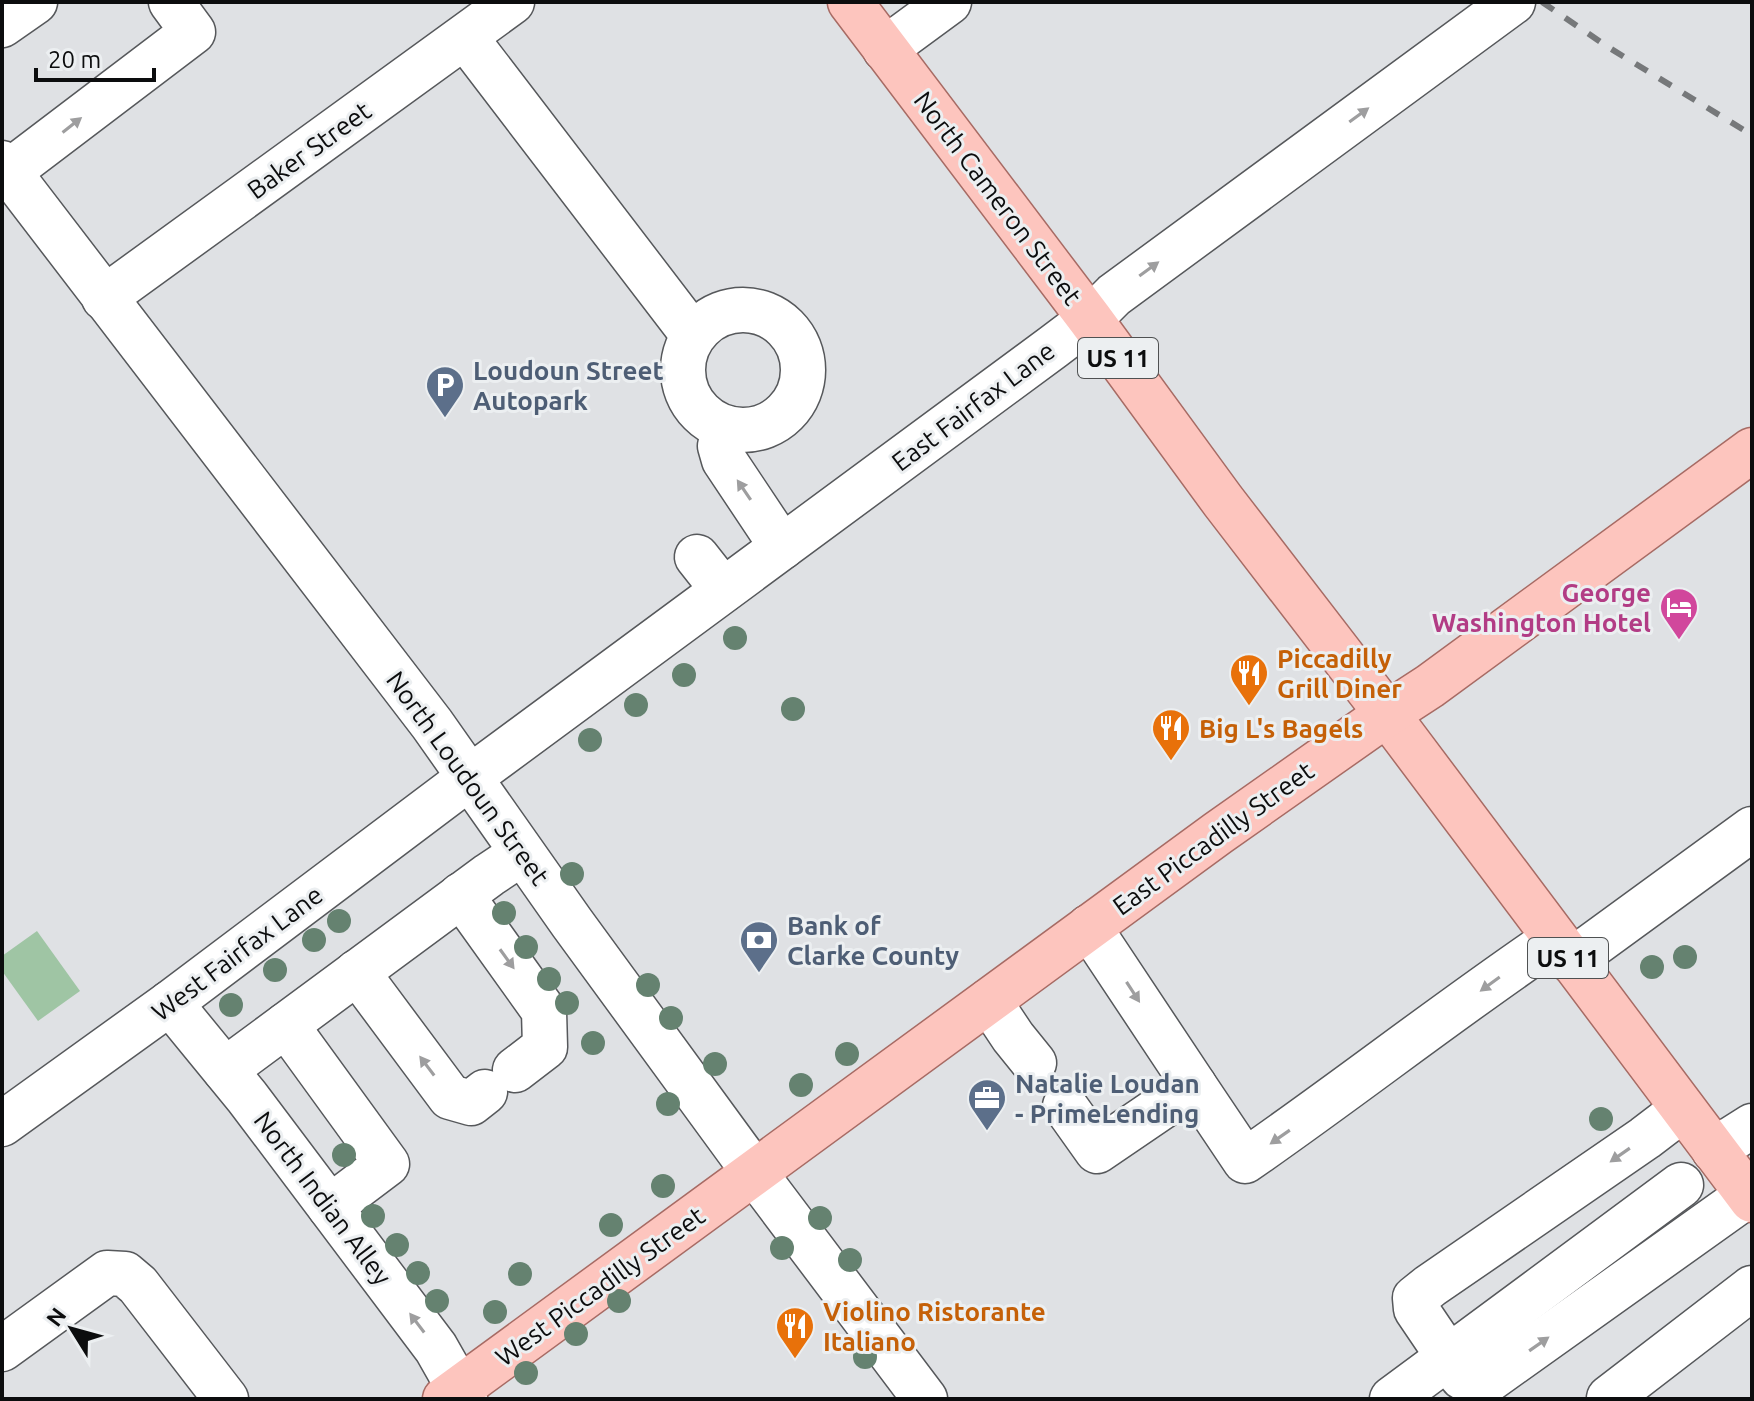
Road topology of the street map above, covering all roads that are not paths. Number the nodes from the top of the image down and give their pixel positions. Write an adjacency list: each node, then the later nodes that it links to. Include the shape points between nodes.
1 (35, 2): 7 (street)
2 (171, 2): 10 (street, one-way to 2, via 193,32)
3 (512, 2): 8 (street, Baker Street)
4 (850, 2): 9 (main road, North Cameron Street / US 11)
5 (949, 2): 9 (street)
6 (1513, 2): 12 (street, East Fairfax Lane, one-way to 6, via 1114,295)
7 (2, 25)
8 (465, 37): 11 (street, Baker Street); 13 (street)
9 (885, 49): 12 (main road, North Cameron Street / US 11)
10 (4, 171): 11 (street, North Loudoun Street)
11 (104, 298): 18 (street, North Loudoun Street)
12 (1090, 319): 16 (street, East Fairfax Lane); 17 (main road, North Cameron Street / US 11)
13 (693, 335): 14 (street, via 682,371 685,390 708,420); 14 (street, via 727,311 748,310 785,326 798,343 802,385 793,404 762,428)
14 (725, 428): 16 (street, one-way to 14, via 724,460 720,446)
15 (1752, 450): 17 (main road, East Piccadilly Street)
16 (782, 547): 18 (street, East Fairfax Lane, via 710,574)
17 (1387, 714): 22 (main road, East Piccadilly Street); 23 (main road, North Cameron Street / US 11)
18 (469, 778): 20 (street, North Loudoun Street); 26 (street, West Fairfax Lane)
19 (1752, 829): 23 (street)
20 (522, 853): 21 (street); 36 (street, North Loudoun Street)
21 (461, 895): 24 (street); 24 (street, one-way to 24, via 544,1011 545,1047 471,1103 450,1097)
22 (1089, 927): 25 (main road, East Piccadilly Street); 30 (street, one-way to 30)
23 (1563, 950): 30 (street, one-way to 30, via 1245,1161); 32 (main road, North Cameron Street / US 11)
24 (357, 972): 27 (street)
25 (989, 1001): 28 (street); 36 (main road, East Piccadilly Street)
26 (170, 1003): 29 (street, North Indian Alley); 33 (street, West Fairfax Lane)
27 (286, 1025): 29 (street); 39 (street, via 387,1164)
28 (1034, 1063)
29 (225, 1070): 39 (street, North Indian Alley)
30 (1194, 1085): 31 (street, via 1097,1151)
31 (1065, 1106)
32 (1683, 1109): 35 (main road, North Cameron Street / US 11); 42 (street, one-way to 42, via 1415,1298 1416,1309)
33 (2, 1124)
34 (1752, 1126): 35 (street)
35 (1714, 1150): 38 (main road, North Cameron Street / US 11)
36 (754, 1172): 43 (main road, West Piccadilly Street); 45 (street, North Loudoun Street)
37 (1681, 1185): 42 (street)
38 (1750, 1197): 42 (street, one-way to 38, via 1487,1381)
39 (330, 1207): 43 (street, North Indian Alley, one-way to 39, via 436,1348)
40 (1752, 1288): 47 (street)
41 (2, 1349): 44 (street, via 107,1273 125,1274)
42 (1468, 1379): 46 (street)
43 (456, 1396)
44 (226, 1399)
45 (925, 1399)
46 (1392, 1399)
47 (1609, 1399)

